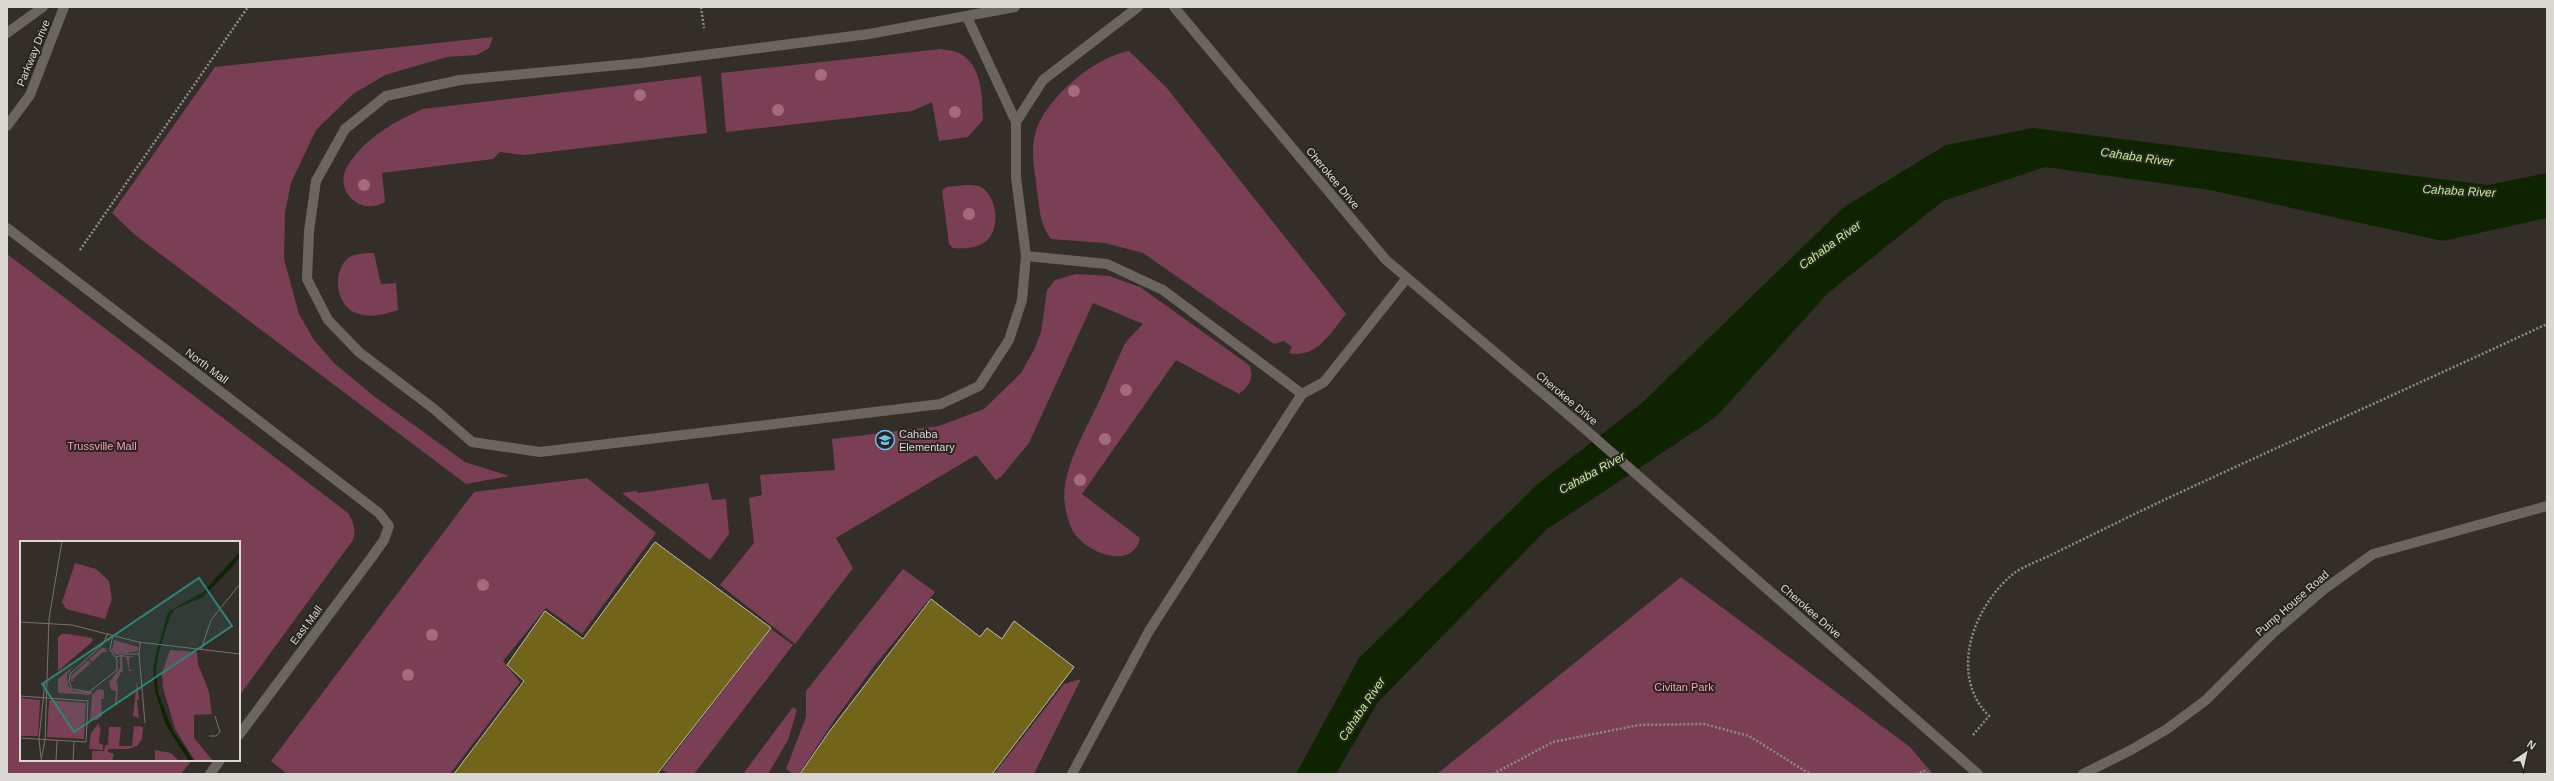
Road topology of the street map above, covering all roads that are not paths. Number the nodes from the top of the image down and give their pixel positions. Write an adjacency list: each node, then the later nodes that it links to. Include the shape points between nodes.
1 (43, 7): 7 (street, Parkway Drive)
2 (64, 7): 9 (street, Parkway Drive, via 30,95)
3 (1015, 7): 6 (street)
4 (1138, 7): 8 (street, via 1043,80)
5 (1174, 7): 12 (street, Cherokee Drive, via 1386,260)
6 (967, 17): 8 (street); 11 (street, via 869,34 649,62 460,80 386,96 344,129 316,182 309,231 307,279 328,320 359,352 434,408 472,442 540,452 940,404 979,386 1009,340 1022,300)
7 (7, 33)
8 (1016, 122): 11 (street, via 1016,177)
9 (7, 126)
10 (7, 228): 15 (street, North Mall, via 379,513)
11 (1026, 256): 13 (street, via 1107,264 1162,290)
12 (1406, 280): 13 (street, via 1324,382); 20 (street, Cherokee Drive, via 1578,423)
13 (1302, 394): 19 (street, via 1149,631)
14 (2547, 506): 21 (street, Pump House Road, via 2373,554 2323,590 2273,634 2206,700 2131,750)
15 (389, 526): 16 (street, East Mall, via 384,540)
16 (240, 734)
17 (219, 761): 18 (street)
18 (210, 774)
19 (1072, 774)
20 (1978, 774)
21 (2083, 774)

